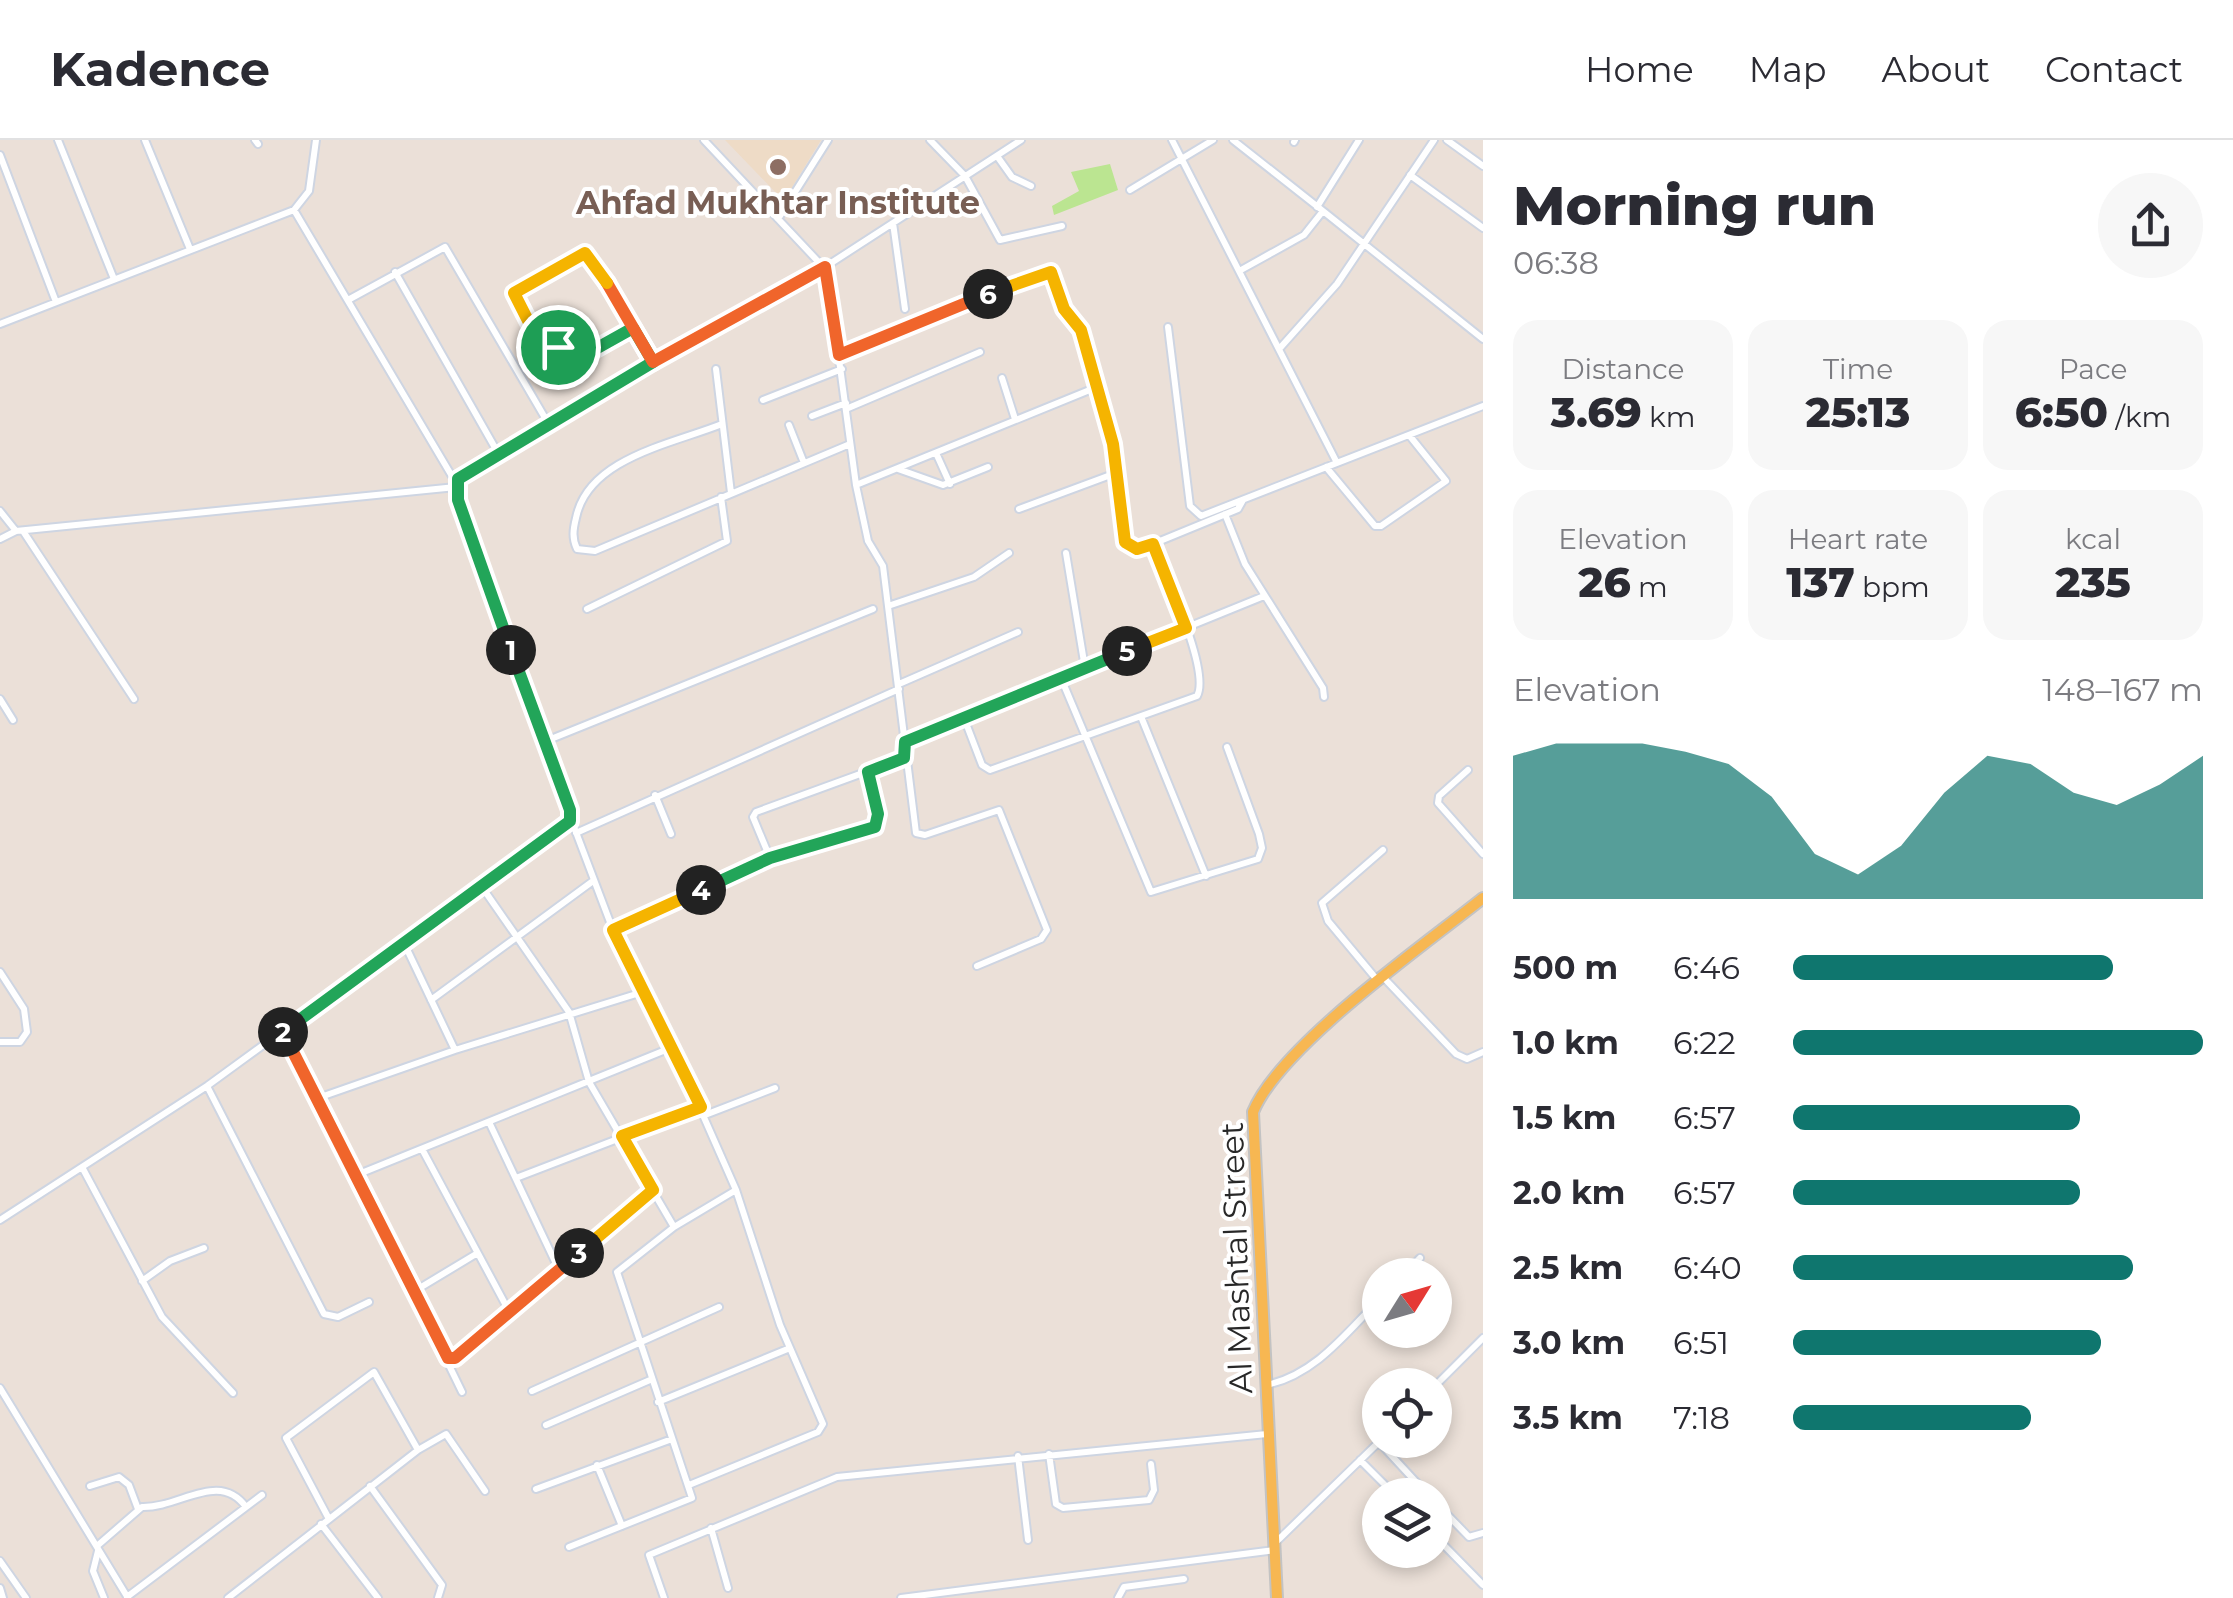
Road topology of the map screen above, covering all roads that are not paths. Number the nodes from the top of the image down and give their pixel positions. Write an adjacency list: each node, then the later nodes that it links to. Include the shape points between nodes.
1 (58, 140): 33 (street)
2 (145, 140): 29 (street)
3 (316, 140): 23 (street, via 308,191)
4 (704, 140): 24 (street)
5 (828, 140): 24 (street)
6 (1022, 140): 15 (street)
7 (1172, 140): 16 (street)
8 (1212, 140): 16 (street)
9 (1233, 140): 22 (street)
10 (1359, 140): 22 (street)
11 (1434, 140): 18 (street)
12 (1447, 140): 17 (street)
13 (934, 141): 19 (street)
14 (0, 154): 35 (street)
15 (997, 156): 19 (street); 20 (street, via 1012,176)
16 (1181, 159): 21 (street); 31 (street)
17 (1483, 166)
18 (1410, 175): 27 (street); 28 (street)
19 (965, 176): 25 (street); 26 (street, via 1000,240)
20 (1031, 186)
21 (1130, 190)
22 (1320, 209): 28 (street); 31 (street, via 1304,235)
23 (294, 210): 29 (street); 34 (street)
24 (778, 219): 30 (street)
25 (893, 223): 30 (street); 36 (street)
26 (1062, 226)
27 (1483, 228)
28 (1365, 244): 40 (street); 41 (street)
29 (190, 249): 33 (street)
30 (825, 267): 44 (street); 45 (street)
31 (1240, 270): 41 (street)
32 (395, 272): 34 (street); 56 (street, via 444,247); 62 (street)
33 (114, 279): 35 (street)
34 (348, 300): 70 (street)
35 (56, 302): 37 (street)
36 (905, 309)
37 (0, 324)
38 (1168, 326): 74 (street, via 1190,506 1201,516)
39 (633, 328): 43 (street, via 582,359 574,361 558,347); 43 (street, via 585,253 512,295); 45 (street)
40 (1483, 339)
41 (1280, 348): 63 (street)
42 (980, 352): 52 (street)
43 (545, 354): 48 (street)
44 (839, 355): 47 (street); 50 (street, via 1048,271 1081,330)
45 (653, 362): 56 (street)
46 (716, 369): 57 (street)
47 (842, 369): 51 (street); 52 (street)
48 (555, 371)
49 (1002, 378): 55 (street)
50 (1096, 387): 55 (street); 68 (street)
51 (763, 400)
52 (846, 406): 54 (street); 60 (street)
53 (1483, 406): 59 (street)
54 (812, 416)
55 (1015, 419): 61 (street)
56 (548, 423): 62 (street)
57 (722, 424): 72 (street); 73 (street, via 599,476 580,503 573,540 588,553)
58 (789, 424): 64 (street)
59 (1409, 434): 63 (street); 66 (street, via 1446,481 1381,526)
60 (850, 444): 64 (street); 71 (street)
61 (936, 452): 67 (street); 69 (street)
62 (498, 453): 70 (street)
63 (1336, 461): 66 (street)
64 (804, 463): 72 (street)
65 (988, 467): 69 (street)
66 (1326, 467): 74 (street)
67 (896, 469): 69 (street); 71 (street)
68 (1116, 472): 75 (street); 80 (street, via 1125,542 1137,549)
69 (950, 484)
70 (456, 485): 78 (street); 99 (street)
71 (856, 486): 84 (street, via 868,541 883,566)
72 (731, 493): 73 (street)
73 (722, 497): 85 (street, via 728,541)
74 (1243, 500): 77 (street, via 1242,508)
75 (1018, 510)
76 (0, 512): 78 (street)
77 (1225, 514): 80 (street); 83 (street)
78 (19, 531): 79 (street); 92 (street)
79 (0, 538)
80 (1153, 544): 87 (street)
81 (1009, 553): 84 (street, via 974,577)
82 (1066, 553): 89 (street)
83 (1264, 596): 87 (street); 93 (street)
84 (888, 606): 91 (street)
85 (587, 609)
86 (873, 609): 99 (street)
87 (1186, 628): 89 (street); 96 (street, via 1200,693)
88 (1018, 632): 91 (street)
89 (1085, 668): 90 (street)
90 (1061, 678): 95 (street); 98 (street)
91 (899, 687): 100 (street); 105 (street)
92 (134, 698)
93 (1324, 698)
94 (0, 699): 97 (street)
95 (964, 718): 98 (street, via 990,770); 100 (street)
96 (1142, 719): 98 (street); 112 (street)
97 (13, 720)
98 (1086, 739): 112 (street, via 1148,890)
99 (546, 741): 106 (street)
100 (905, 742): 102 (street)
101 (1227, 747): 112 (street, via 1262,848 1258,858)
102 (904, 758): 104 (street); 119 (street, via 919,836 998,810 1047,930 1041,939)
103 (1468, 770): 110 (street, via 1438,803)
104 (868, 772): 111 (street, via 875,827); 111 (street, via 756,812)
105 (655, 795): 107 (street); 108 (street)
106 (571, 818): 107 (street); 114 (street)
107 (576, 833): 113 (street)
108 (672, 834)
109 (1383, 850): 121 (street, via 1322,904 1328,921)
110 (1483, 854)
111 (770, 858): 116 (street)
112 (1206, 876)
113 (593, 881): 116 (street); 117 (street)
114 (482, 887): 117 (street); 118 (street)
115 (1483, 898): 121 (main road, Al Mashtal Street)
116 (613, 930): 122 (street)
117 (518, 940): 123 (street); 124 (street)
118 (404, 943): 123 (street); 125 (street)
119 (977, 966)
120 (0, 972): 126 (street, via 24,1008 27,1032 20,1042)
121 (1381, 980): 129 (street, via 1456,1054 1466,1059); 160 (main road, Al Mashtal Street, via 1273,1076 1252,1112)
122 (646, 991): 124 (street); 127 (street)
123 (431, 1000): 128 (street)
124 (569, 1012): 128 (street); 130 (street)
125 (283, 1032): 131 (street); 133 (street)
126 (0, 1042)
127 (673, 1047): 130 (street); 134 (street)
128 (455, 1050): 133 (street)
129 (1483, 1052)
130 (589, 1082): 135 (street); 136 (street)
131 (207, 1086): 138 (street); 150 (street, via 324,1314 333,1318)
132 (776, 1088): 134 (street)
133 (315, 1099): 139 (street)
134 (703, 1111): 136 (street); 142 (street)
135 (490, 1122): 137 (street); 140 (street)
136 (622, 1136): 140 (street); 141 (street)
137 (422, 1149): 139 (street); 146 (street)
138 (82, 1167): 143 (street); 148 (street)
139 (354, 1176): 149 (street)
140 (516, 1178): 147 (street)
141 (653, 1190): 144 (street); 147 (street)
142 (736, 1190): 144 (street); 156 (street)
143 (0, 1220)
144 (674, 1227): 155 (street, via 617,1272)
145 (204, 1248): 148 (street)
146 (476, 1254): 149 (street); 152 (street)
147 (559, 1270): 152 (street)
148 (142, 1282): 164 (street, via 173,1334)
149 (412, 1292): 157 (street)
150 (369, 1302)
151 (719, 1307): 155 (street)
152 (510, 1312): 157 (street, via 455,1358)
153 (1362, 1317): 160 (street, via 1315,1365)
154 (1483, 1338): 158 (street)
155 (640, 1345): 159 (street); 162 (street)
156 (790, 1348): 165 (street); 178 (street, via 822,1427)
157 (445, 1356): 163 (street)
158 (1452, 1369)
159 (651, 1380): 165 (street); 166 (street)
160 (1266, 1385): 167 (main road, Al Mashtal Street)
161 (0, 1388): 194 (street)
162 (532, 1391)
163 (462, 1392)
164 (233, 1393)
165 (658, 1402): 168 (street)
166 (546, 1424)
167 (1267, 1434): 170 (street); 193 (main road, Al Mashtal Street)
168 (672, 1438): 175 (street); 178 (street)
169 (418, 1450): 180 (street); 182 (street, via 446,1434); 187 (street, via 374,1372 288,1435)
170 (1049, 1454): 171 (street); 174 (street, via 1056,1504 1063,1508 1150,1500)
171 (1018, 1456): 189 (street, via 837,1476); 191 (street)
172 (1395, 1458): 177 (street)
173 (1360, 1460): 176 (street); 193 (street)
174 (1151, 1464)
175 (598, 1465): 181 (street); 188 (street)
176 (1377, 1478)
177 (1413, 1478)
178 (689, 1485): 188 (street, via 691,1500)
179 (90, 1486): 185 (street, via 119,1477)
180 (370, 1486): 187 (street); 207 (street, via 442,1585)
181 (536, 1489)
182 (485, 1490)
183 (262, 1495): 184 (street)
184 (246, 1507): 185 (street, via 224,1488); 204 (street)
185 (138, 1510): 194 (street)
186 (1452, 1520): 190 (street, via 1469,1537)
187 (325, 1522): 205 (street); 206 (street)
188 (622, 1526): 192 (street)
189 (711, 1528): 200 (street); 208 (street, via 649,1555)
190 (1483, 1532)
191 (1028, 1540)
192 (569, 1546)
193 (1274, 1547): 209 (street); 211 (main road, Al Mashtal Street)
194 (98, 1548): 203 (street, via 93,1571); 204 (street)
195 (1452, 1553): 198 (street)
196 (0, 1561): 202 (street)
197 (1184, 1578): 210 (street, via 1124,1588)
198 (1483, 1585)
199 (0, 1588): 201 (street)
200 (728, 1588)
201 (3, 1598)
202 (26, 1598)
203 (104, 1598)
204 (128, 1598)
205 (228, 1598)
206 (378, 1598)
207 (438, 1598)
208 (664, 1598)
209 (901, 1598)
210 (1118, 1598)
211 (1278, 1598)

